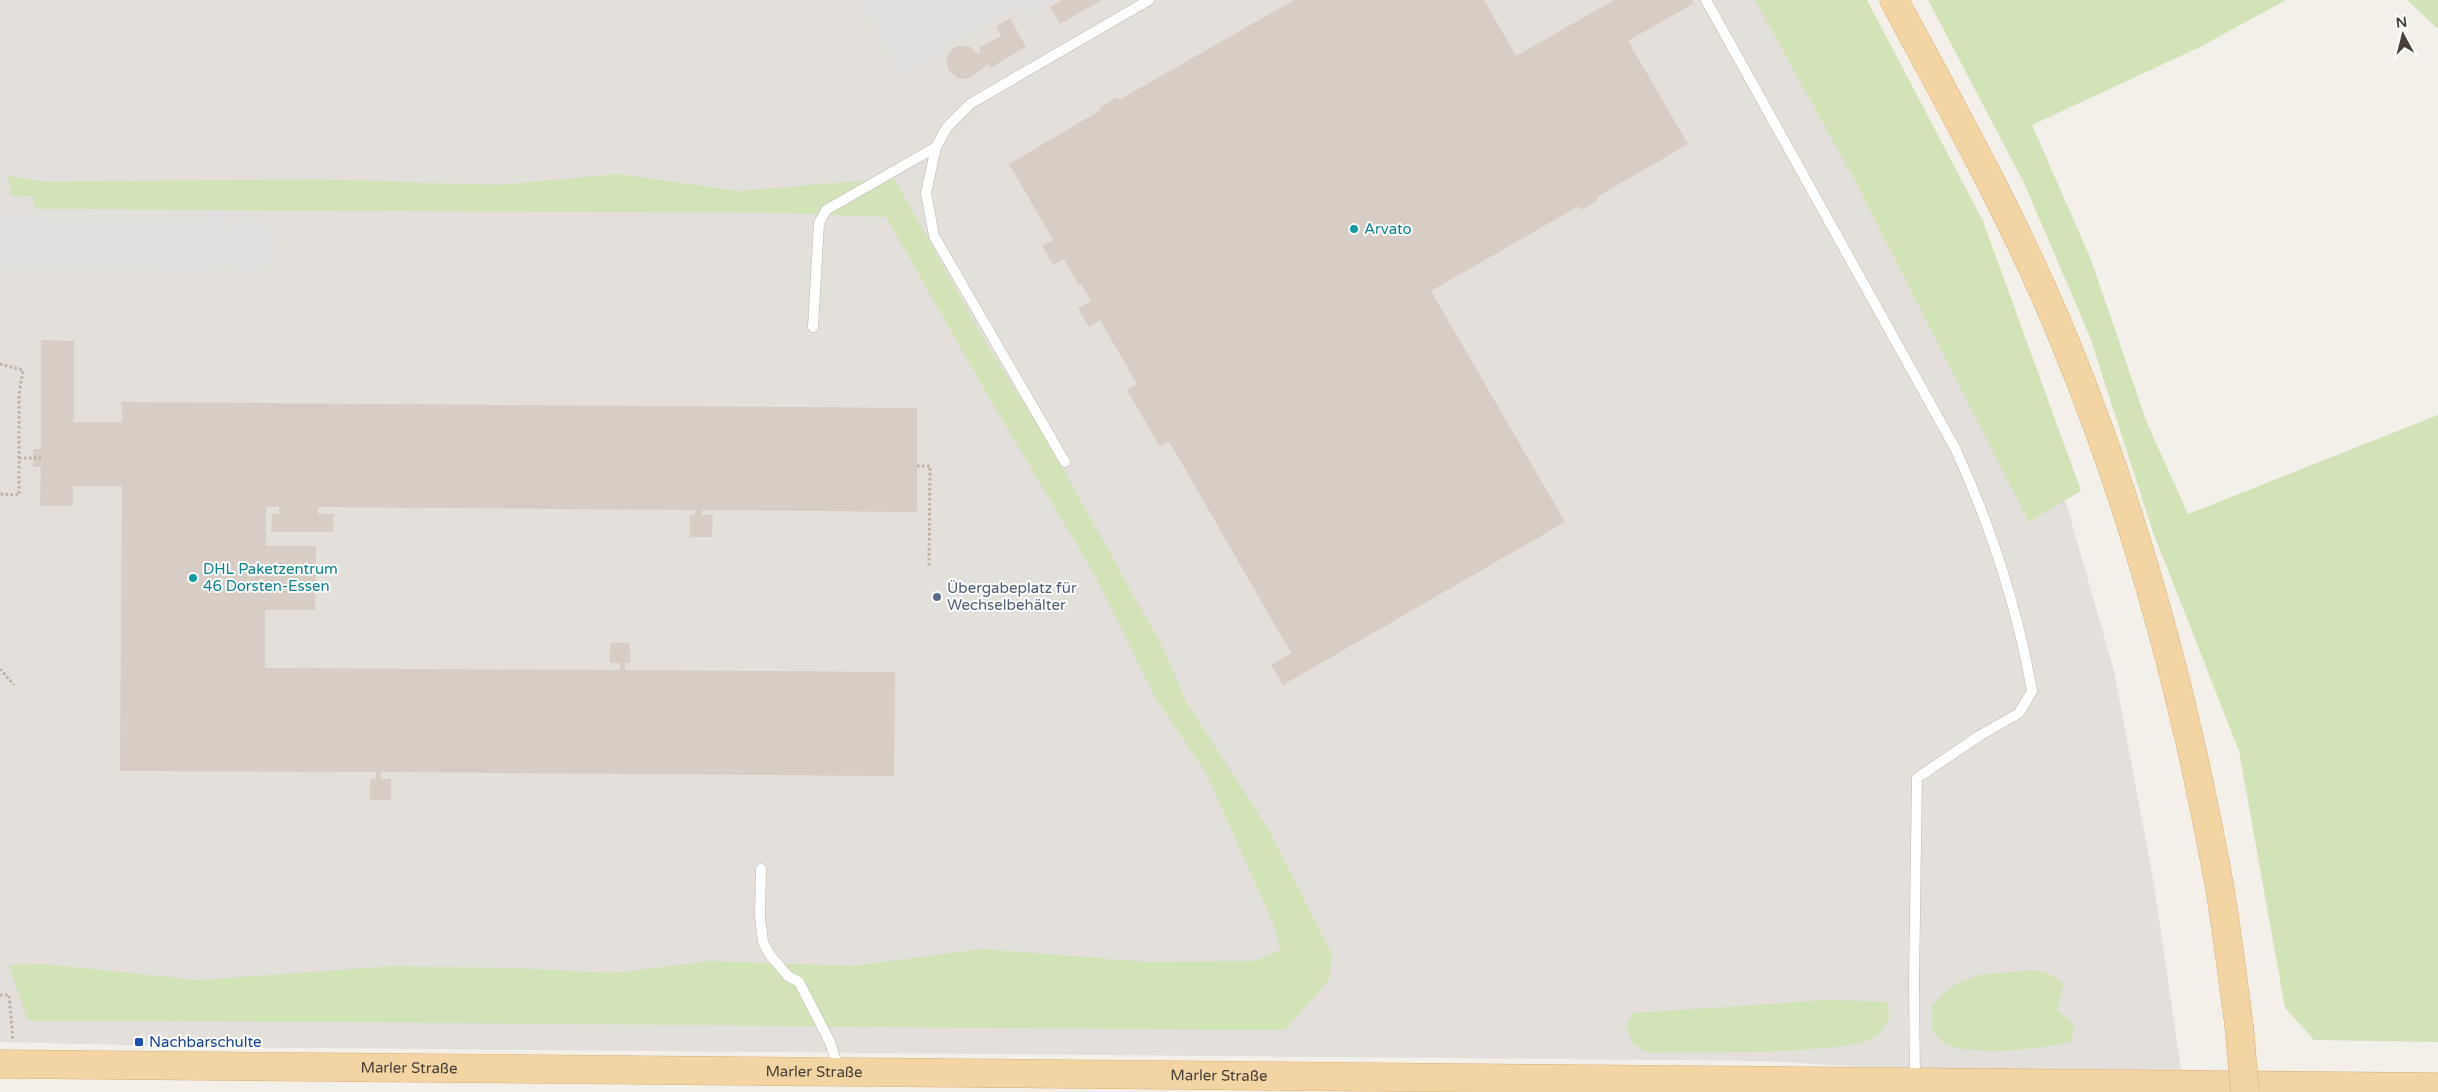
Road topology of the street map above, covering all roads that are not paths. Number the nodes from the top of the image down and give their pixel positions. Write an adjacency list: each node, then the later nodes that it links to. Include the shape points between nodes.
1 (1149, 0): 4 (lane, via 970,104 947,127)
2 (1706, 0): 11 (lane, via 1955,448 1977,495 2006,578 2026,660 2032,692 2019,713 1917,778)
3 (1894, 0): 14 (main road, bridge, via 2005,211 2065,342 2119,491 2152,596 2219,880)
4 (936, 147): 5 (lane, via 826,210 819,223); 6 (lane, via 926,193 934,236)
5 (813, 327)
6 (1066, 462)
7 (761, 869): 9 (lane, via 763,942 770,956 788,976 800,982 830,1042)
8 (7, 1064): 9 (main road, Marler Straße)
9 (840, 1073): 10 (main road, Marler Straße)
10 (1768, 1082): 11 (main road, Marler Straße); 13 (main road)
11 (1915, 1086): 12 (main road, Marler Straße)
12 (2438, 1087)
13 (1808, 1092)
14 (2245, 1092)

